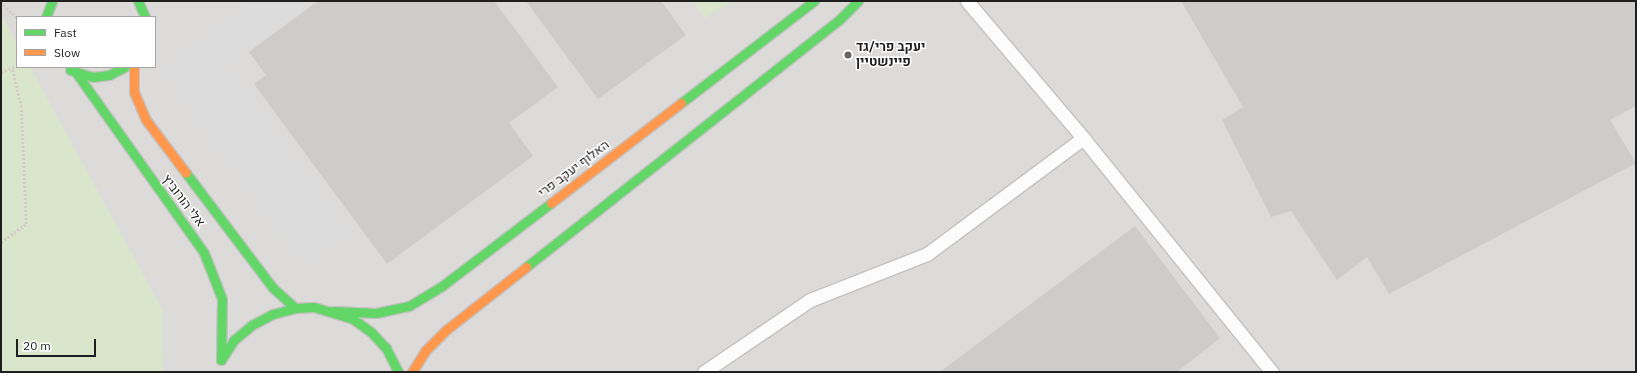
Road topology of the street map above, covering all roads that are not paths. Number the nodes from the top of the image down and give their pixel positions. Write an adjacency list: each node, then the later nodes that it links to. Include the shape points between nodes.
1 (44, 1): 7 (street)
2 (52, 1): 7 (street)
3 (138, 1): 8 (street)
4 (814, 1): 15 (street, האלוף יעקב פרי, via 442,286 409,306 376,313)
5 (858, 1): 19 (street, via 839,20 446,330 425,351)
6 (968, 1): 13 (lane)
7 (46, 15)
8 (145, 16)
9 (67, 68): 12 (street)
10 (123, 68): 12 (street, via 109,75 93,77)
11 (134, 68): 14 (street, אלי הורוביץ, via 134,92 146,120 273,288)
12 (77, 74): 16 (street, אלי הורוביץ, via 204,253 222,299)
13 (1083, 138): 20 (lane, via 927,254 810,300); 21 (lane)
14 (295, 308): 15 (street, האלוף יעקב פרי); 16 (street, האלוף יעקב פרי, via 273,314 252,325 234,340)
15 (333, 311): 18 (street, via 353,319 371,332 386,348)
16 (221, 360): 17 (street)
17 (216, 372)
18 (398, 372)
19 (412, 372)
20 (704, 372)
21 (1272, 372)

